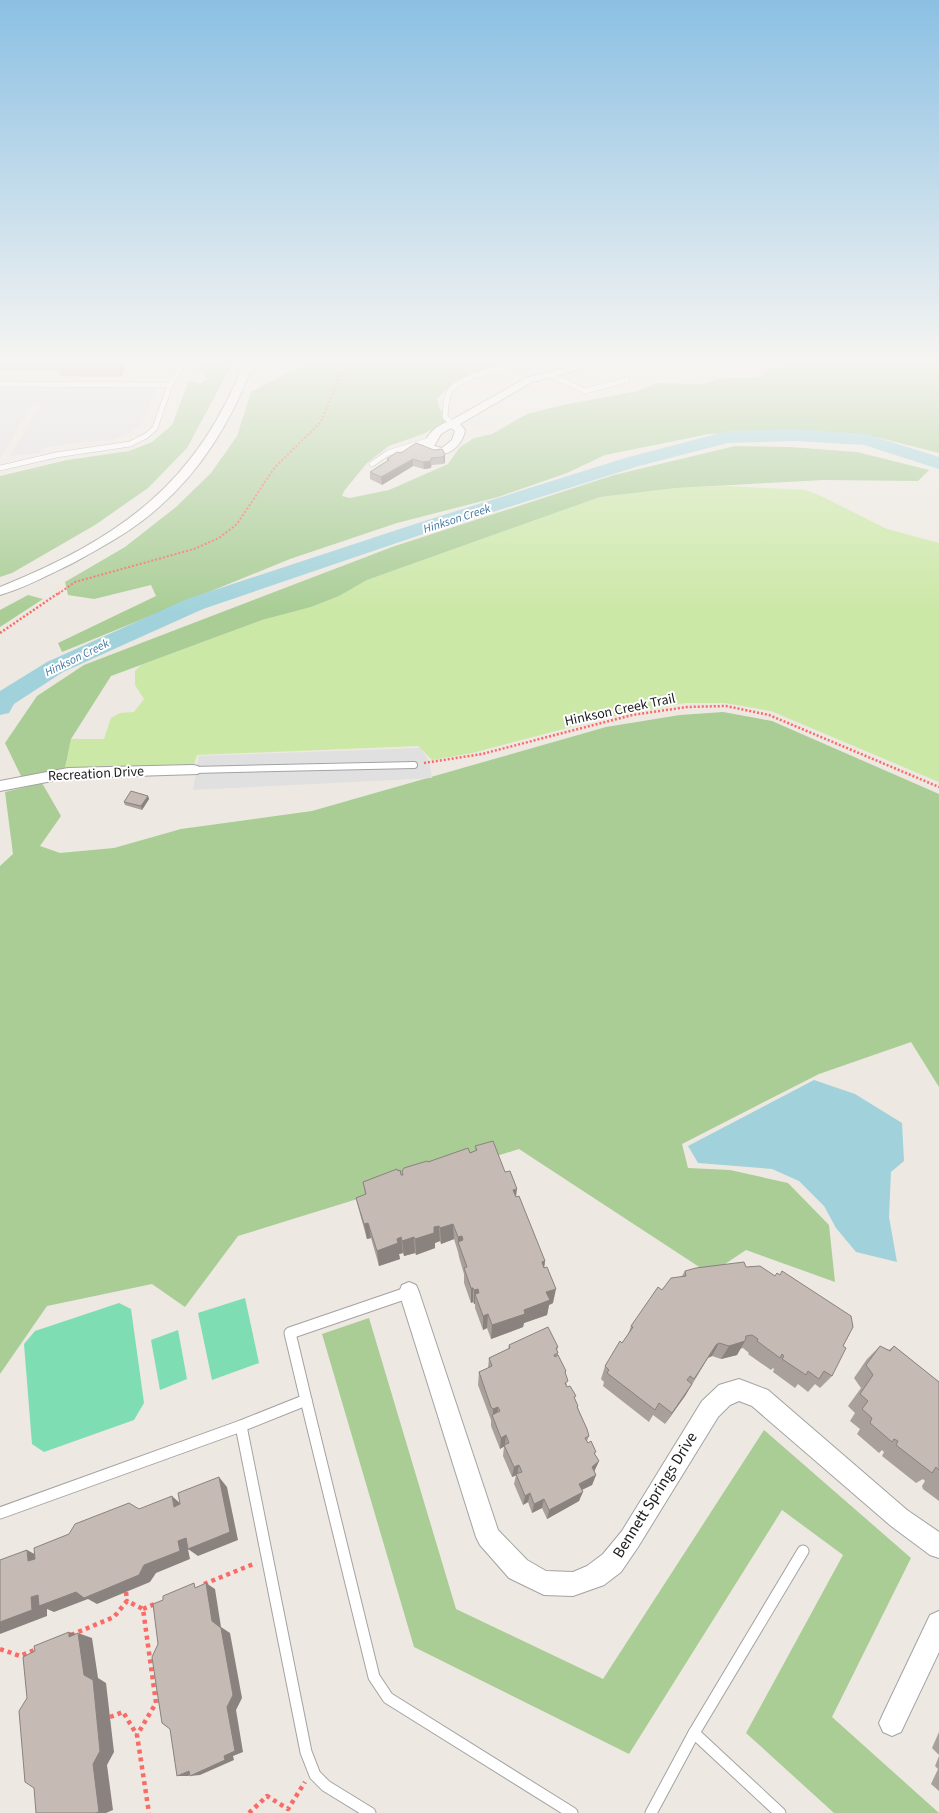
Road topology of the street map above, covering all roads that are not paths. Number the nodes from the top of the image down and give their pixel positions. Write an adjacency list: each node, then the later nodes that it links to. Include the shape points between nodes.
1 (131, 444): 7 (lane, via 56,455)
2 (208, 444): 8 (street, via 187,472 151,508 89,548)
3 (418, 444): 6 (lane, via 388,453)
4 (429, 444): 5 (street, via 428,447 436,452 443,452)
5 (454, 444)
6 (372, 464)
7 (0, 468)
8 (0, 591)
9 (414, 765): 10 (lane)
10 (193, 770): 11 (street, Recreation Drive, via 86,772)
11 (0, 786)
12 (409, 1292): 13 (lane, via 290,1333); 16 (street, Bennett Springs Drive, via 488,1537 518,1568 544,1583 573,1584 595,1576 612,1563 710,1409 721,1396 733,1389 748,1390 760,1398 899,1518)
13 (306, 1400): 14 (lane); 22 (lane, via 374,1677 388,1698)
14 (241, 1426): 15 (lane); 21 (lane, via 306,1752 315,1775 326,1786)
15 (0, 1514)
16 (939, 1546)
17 (803, 1550): 20 (lane)
18 (939, 1624): 19 (street)
19 (892, 1723)
20 (694, 1734): 23 (lane); 24 (lane)
21 (370, 1813)
22 (572, 1813)
23 (651, 1813)
24 (780, 1813)

